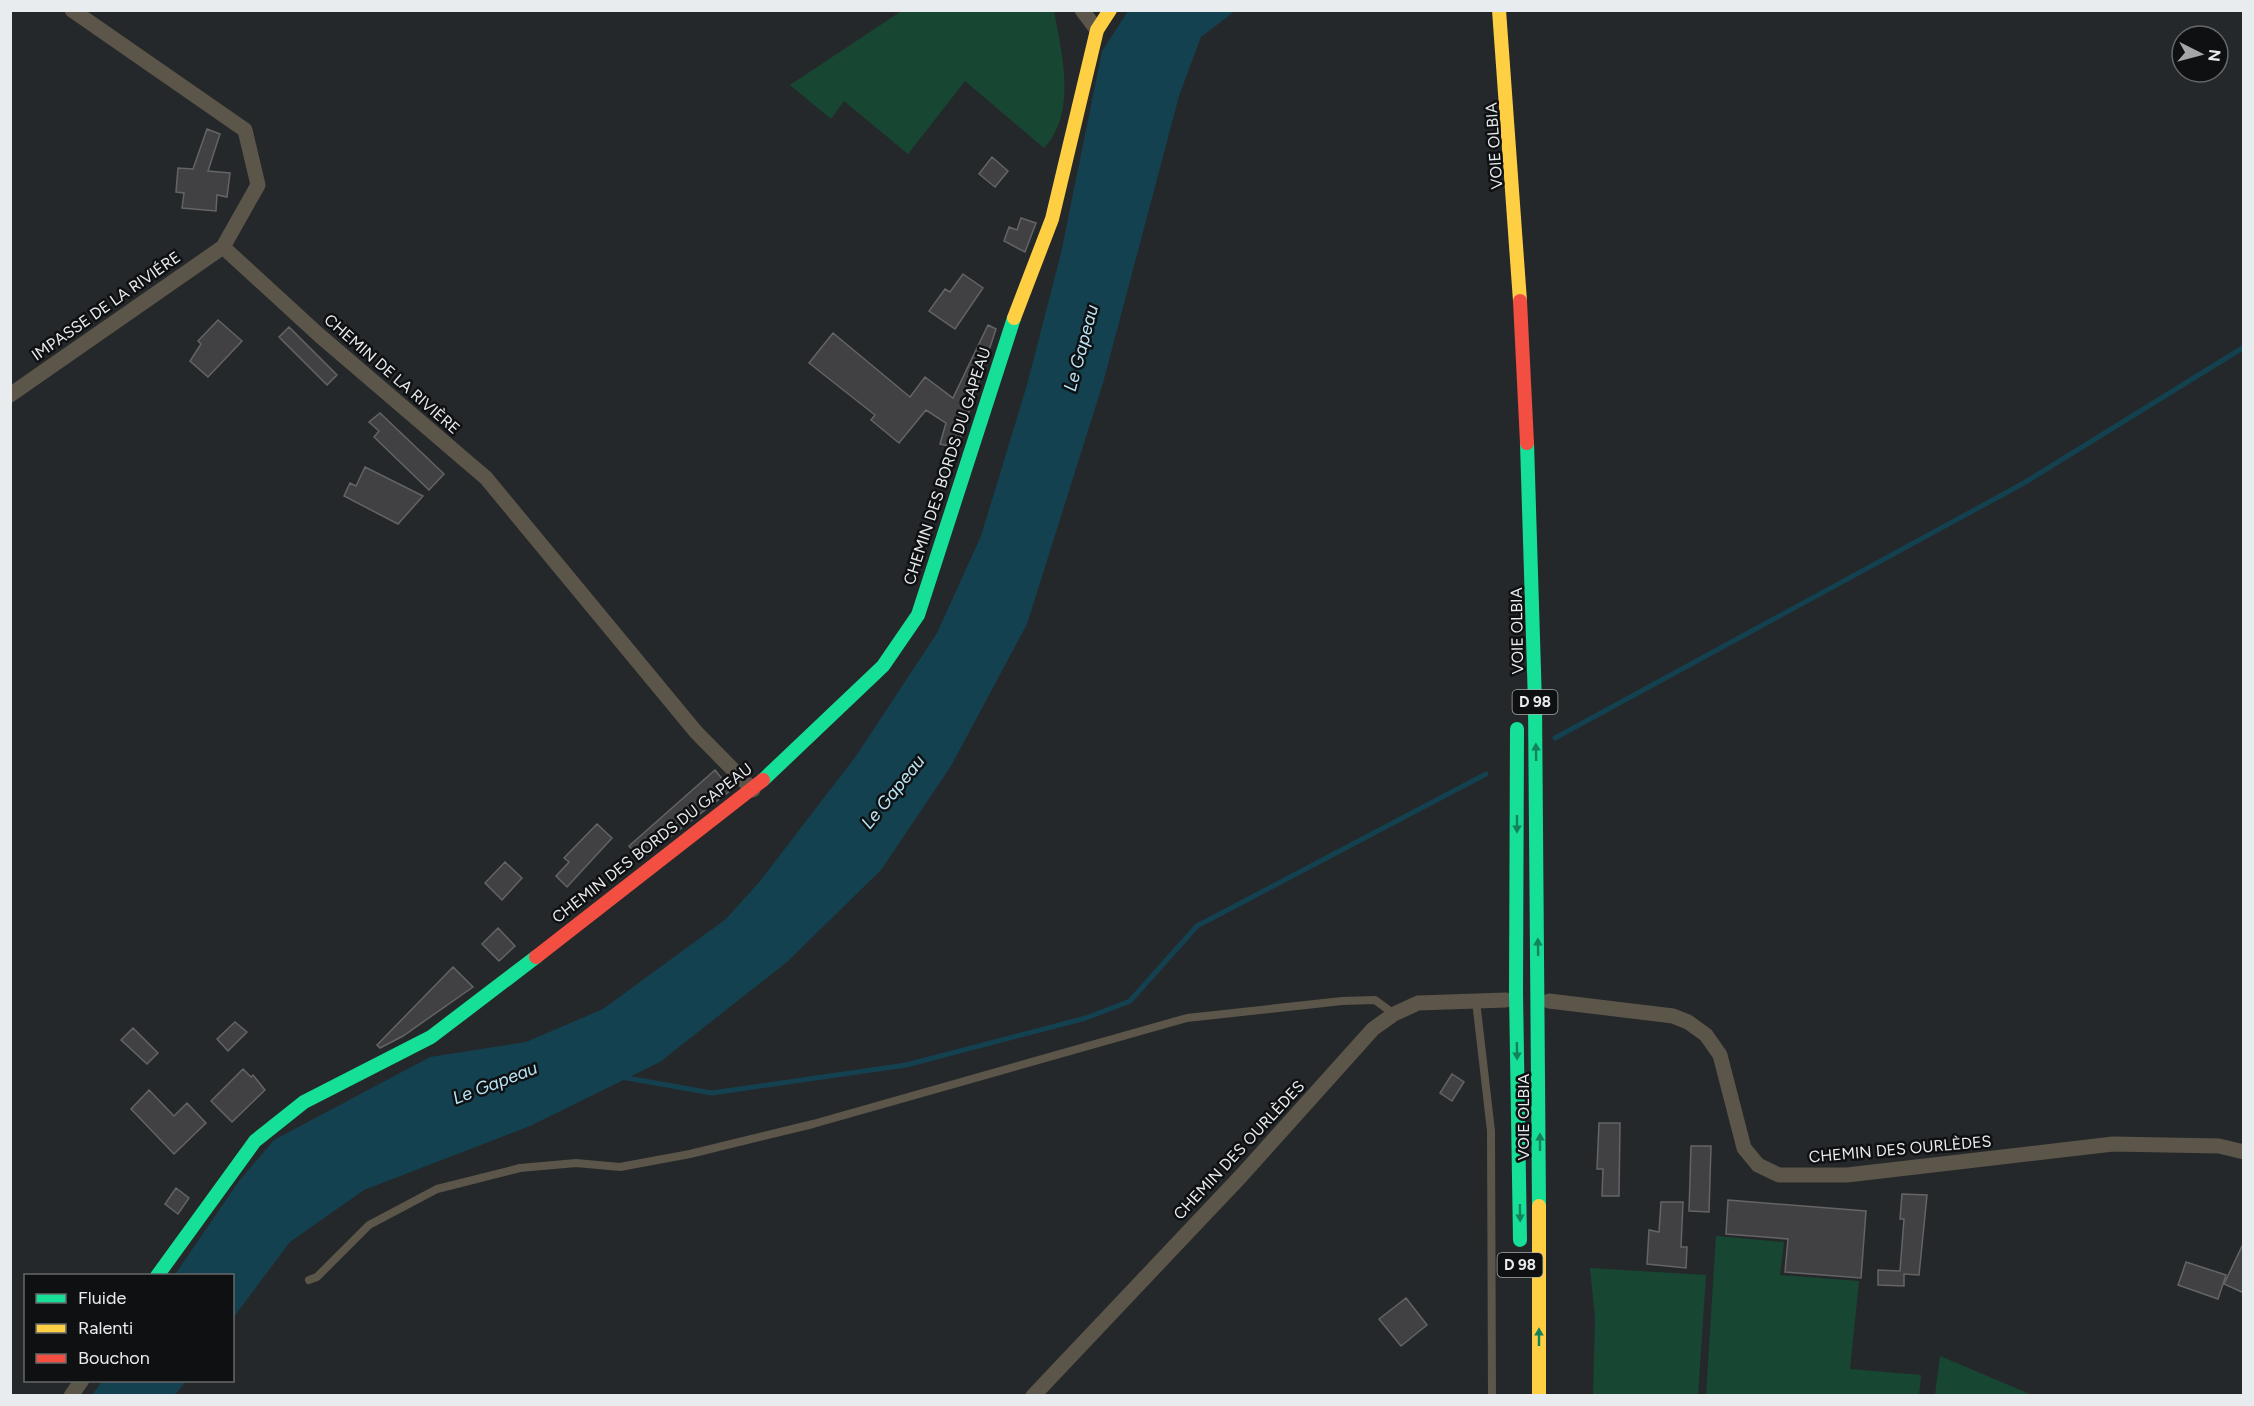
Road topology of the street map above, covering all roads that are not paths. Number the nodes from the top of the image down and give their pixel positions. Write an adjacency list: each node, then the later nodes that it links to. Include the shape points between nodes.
1 (72, 10): 7 (street, via 245,130 258,185)
2 (1082, 10): 6 (street)
3 (1110, 10): 6 (main road, CHEMIN DES BORDS DU GAPEAU)
4 (1486, 10): 9 (main road, VOIE OLBIA, via 1508,306)
5 (1499, 10): 24 (main road, VOIE OLBIA / D 98, one-way to 5, via 1537,760 1531,527 1521,299)
6 (1097, 30): 11 (main road, CHEMIN DES BORDS DU GAPEAU, via 1052,219 1002,350 918,615 883,666)
7 (223, 247): 8 (street, IMPASSE DE LA RIVIÉRE); 11 (street, CHEMIN DE LA RIVIÈRE, via 486,478 696,732)
8 (10, 395)
9 (1517, 576)
10 (1517, 710): 17 (main road, VOIE OLBIA / D 98, one-way to 17)
11 (753, 790): 18 (main road, CHEMIN DES BORDS DU GAPEAU, via 431,1037 304,1102 255,1141)
12 (1476, 999): 13 (street, CHEMIN DES OURLÈDES); 15 (street, CHEMIN DES OURLÈDES, via 1418,1003); 23 (lane, via 1491,1131)
13 (1506, 999)
14 (1549, 1001): 16 (street, CHEMIN DES OURLÈDES, via 1673,1016 1706,1035 1720,1055 1744,1148 1758,1165 1779,1175 1859,1174 2113,1144 2219,1146)
15 (1394, 1014): 19 (lane, via 1375,1000 1187,1018 813,1124 690,1154 620,1167 576,1163 520,1168 437,1189 369,1225); 22 (street, CHEMIN DES OURLÈDES, via 1373,1029 1242,1175)
16 (2244, 1152)
17 (1520, 1253)
18 (159, 1274)
19 (309, 1280)
20 (81, 1382): 21 (street)
21 (71, 1395)
22 (1033, 1395)
23 (1492, 1395)
24 (1539, 1395)

